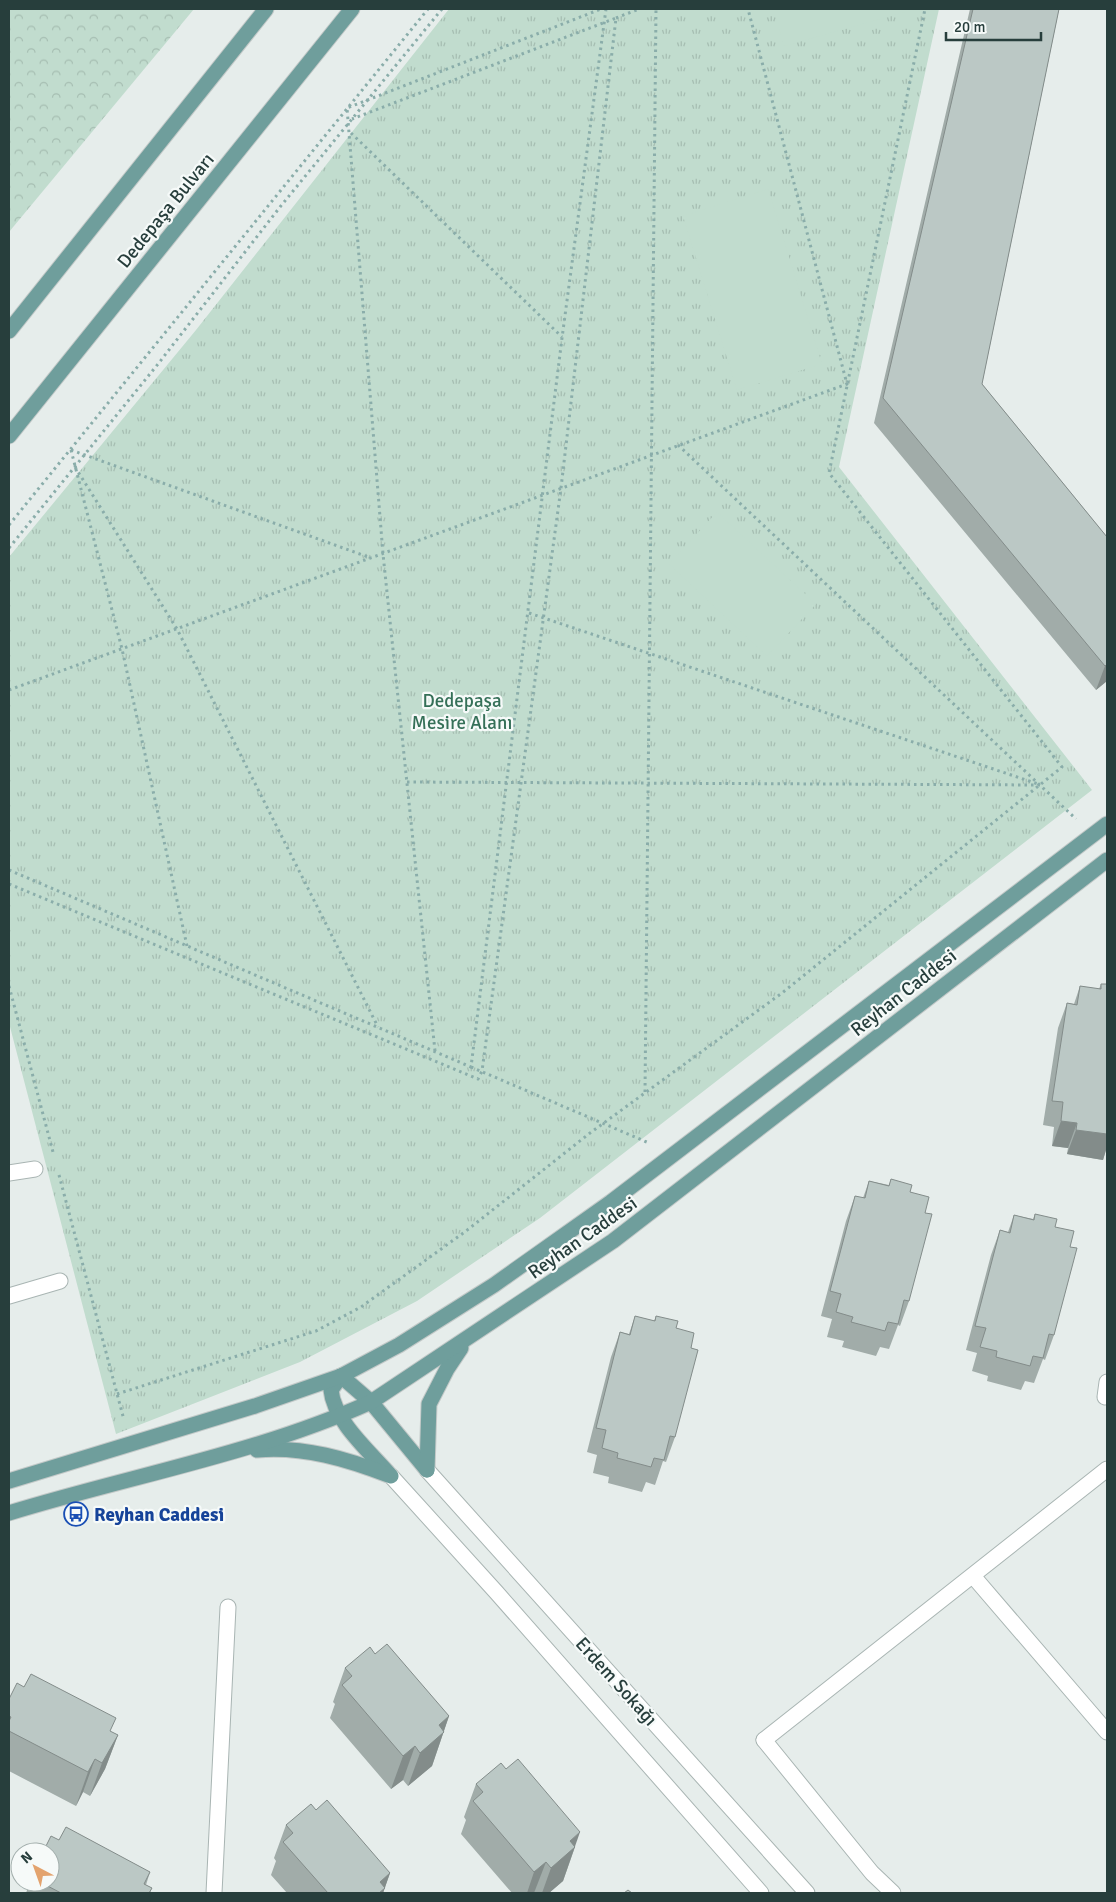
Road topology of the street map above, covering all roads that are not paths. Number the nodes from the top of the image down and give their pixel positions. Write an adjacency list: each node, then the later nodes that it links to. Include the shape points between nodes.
1 (266, 9): 3 (main road)
2 (352, 9): 4 (main road, Dedepaşa Bulvarı)
3 (9, 331)
4 (9, 436)
5 (1107, 824): 12 (main road, Reyhan Caddesi, via 674,1154 494,1285)
6 (1107, 860): 11 (main road, Reyhan Caddesi, via 613,1241)
7 (35, 1170): 8 (street)
8 (9, 1173)
9 (60, 1281): 10 (street)
10 (9, 1296)
11 (466, 1341): 13 (main road, Reyhan Caddesi); 17 (main road, via 447,1368 429,1404)
12 (341, 1376): 13 (main road); 14 (main road, via 331,1390 332,1404); 19 (main road, Reyhan Caddesi, via 255,1406)
13 (371, 1402): 14 (main road, Reyhan Caddesi); 17 (main road)
14 (340, 1417): 15 (main road, Reyhan Caddesi); 18 (main road)
15 (224, 1452): 18 (main road, via 276,1448 306,1451 354,1462); 20 (main road, Reyhan Caddesi)
16 (1107, 1469): 21 (street)
17 (427, 1470): 26 (street, Erdem Sokağı)
18 (391, 1476): 25 (street, Erdem Sokağı)
19 (9, 1481)
20 (9, 1513)
21 (973, 1576): 23 (street); 27 (street, via 764,1740 872,1873)
22 (228, 1607): 24 (street)
23 (1107, 1732)
24 (214, 1893)
25 (762, 1893)
26 (807, 1893)
27 (893, 1893)

